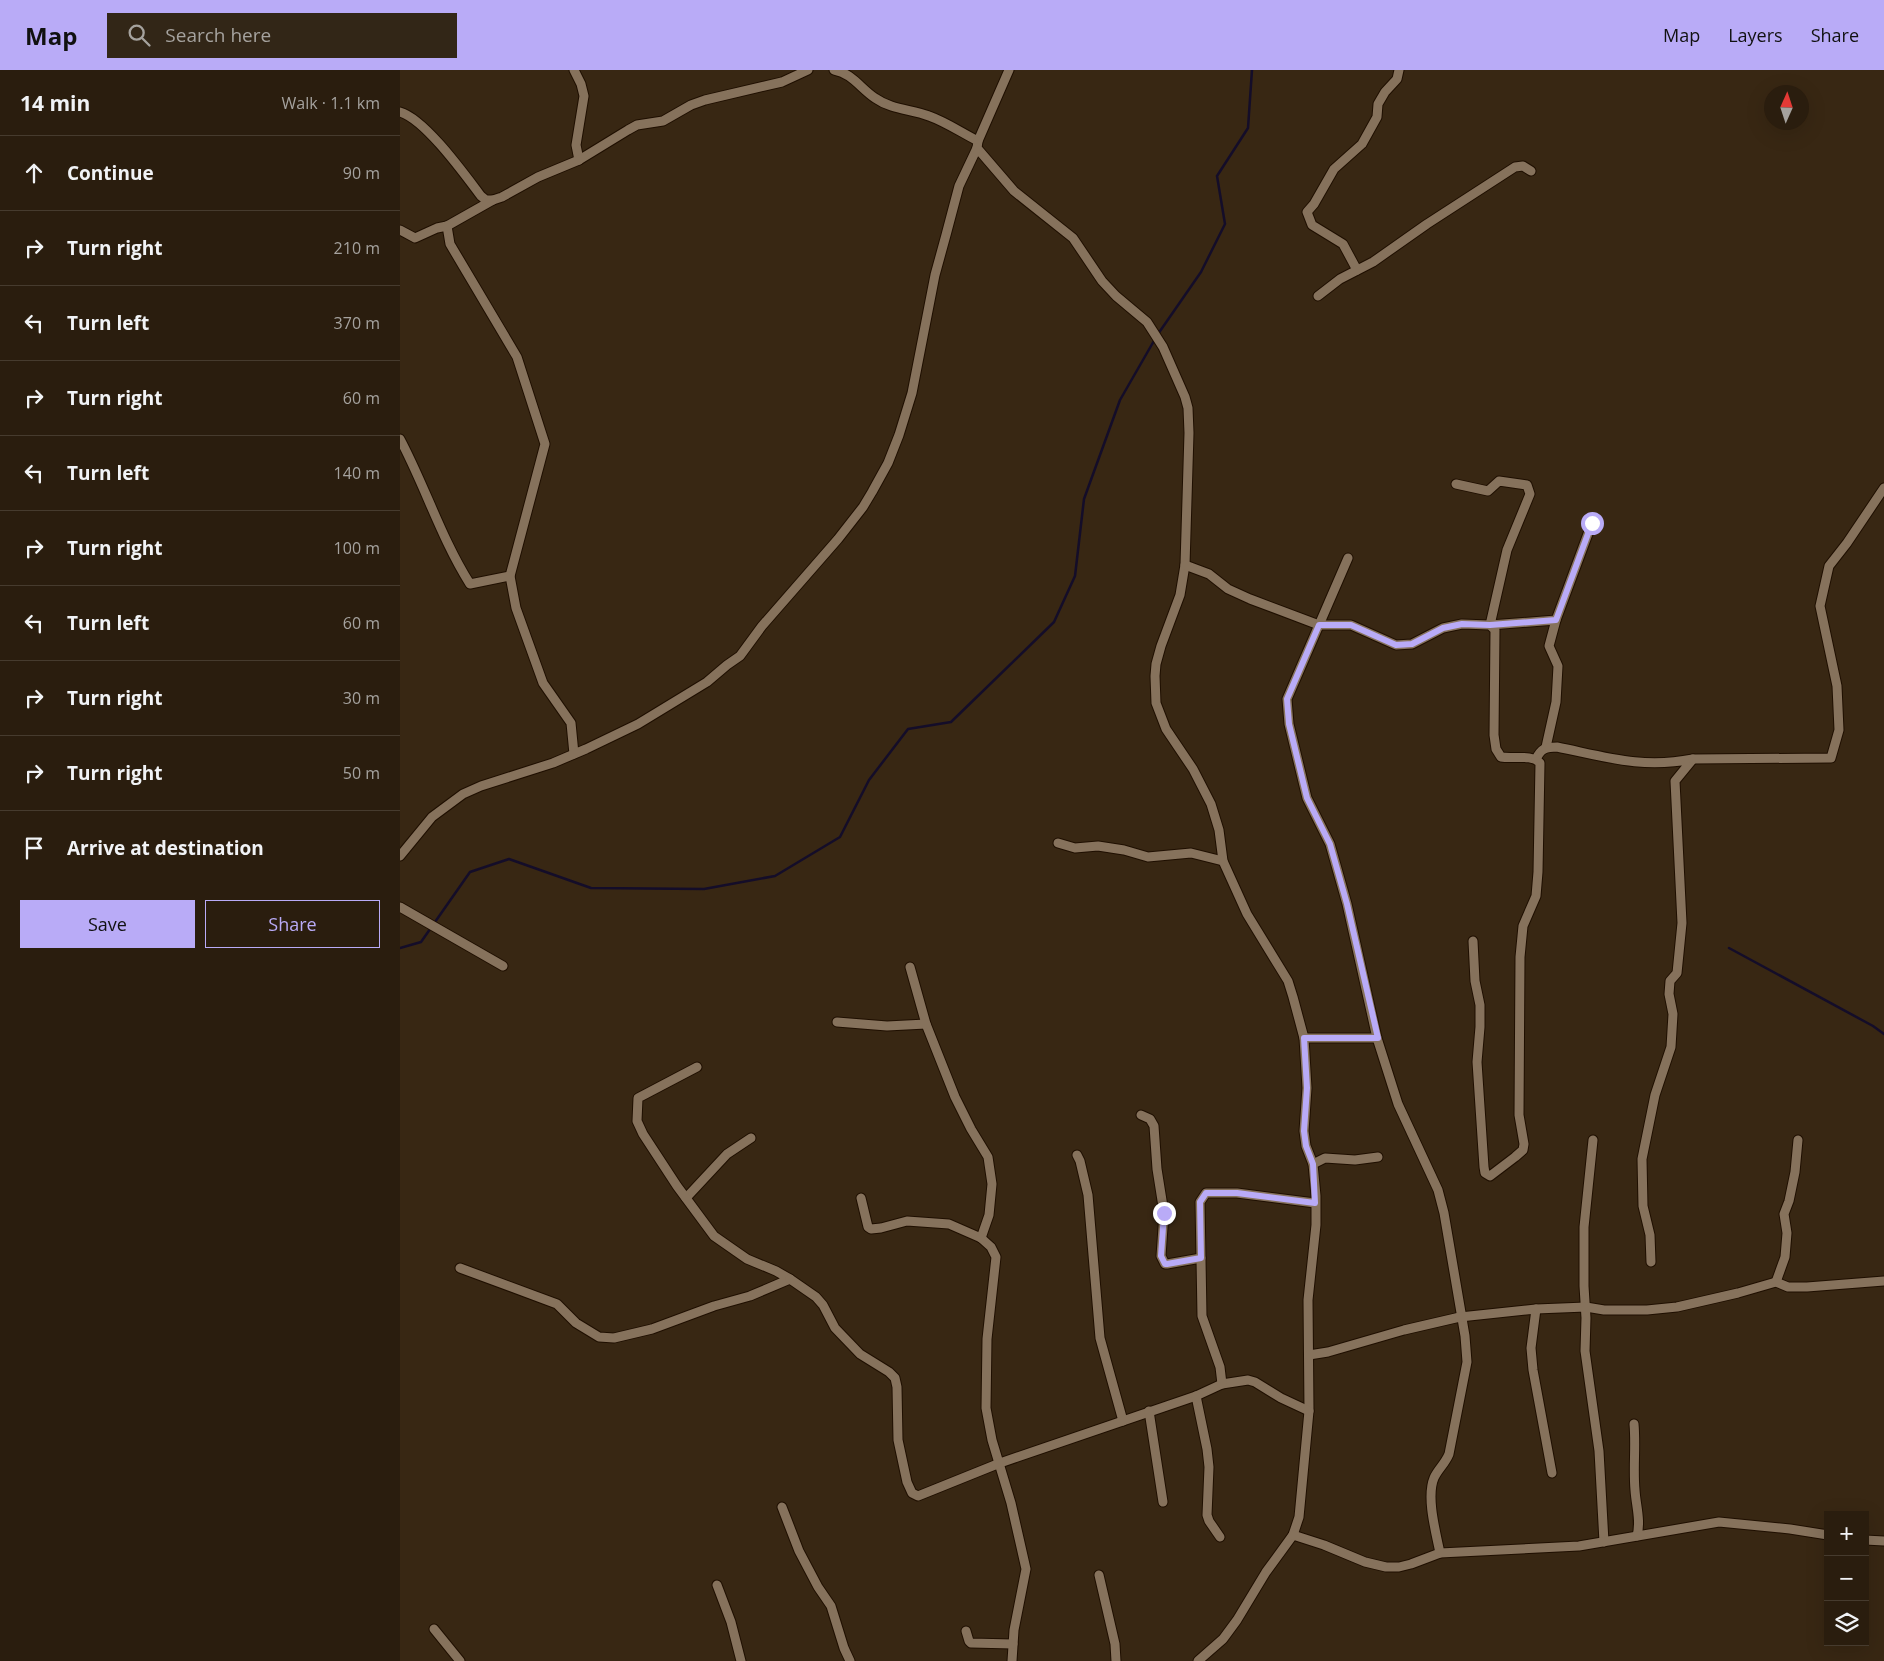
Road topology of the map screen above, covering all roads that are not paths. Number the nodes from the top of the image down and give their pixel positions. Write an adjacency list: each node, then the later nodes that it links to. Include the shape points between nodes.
1 (574, 70): 8 (street, via 584,96 576,146)
2 (808, 70): 8 (street, via 782,82 705,100 680,110 663,122 638,126)
3 (834, 70): 7 (street, via 851,77 882,103 929,116)
4 (1009, 70): 7 (street)
5 (1399, 70): 13 (street, via 1397,79 1378,104 1377,117 1362,144 1334,169 1307,212 1312,225 1343,244)
6 (400, 112): 10 (street, via 438,142 481,196)
7 (977, 144): 20 (street, via 1014,191 1072,238 1102,281 1147,322 1163,347 1188,408); 26 (street, via 959,186 943,243 907,413 888,462 863,507 740,656 707,682 638,724)
8 (578, 160): 10 (street)
9 (1531, 170): 13 (street, via 1515,167)
10 (493, 200): 11 (street)
11 (447, 226): 12 (street, via 416,238); 21 (street, via 450,244 517,357 545,444)
12 (400, 230)
13 (1358, 270): 14 (street)
14 (1318, 296)
15 (400, 439): 21 (street, via 450,549 470,584)
16 (1456, 484): 24 (street, via 1488,491 1499,481 1527,485 1530,494 1507,550)
17 (1884, 488): 28 (street, via 1829,566 1820,606 1837,686 1839,730 1831,758)
18 (1592, 523): 22 (street)
19 (1348, 558): 23 (street)
20 (1185, 565): 23 (street, via 1209,574 1228,589 1250,599); 31 (street, via 1180,595 1156,664 1156,703 1166,729 1193,769 1211,804)
21 (510, 576): 26 (street, via 516,608 542,683 571,723)
22 (1556, 620): 24 (street); 25 (street, via 1549,646 1558,666 1556,702)
23 (1319, 625): 24 (street, via 1351,625 1396,645 1412,644 1443,628 1462,624); 39 (street, via 1287,699 1289,724 1307,798 1330,844)
24 (1490, 625): 27 (street, via 1495,630 1496,749 1501,756 1512,759)
25 (1546, 747): 27 (street); 28 (street, via 1633,763 1658,764)
26 (574, 754): 30 (street, via 463,794 432,817)
27 (1536, 759): 33 (street, via 1540,763 1538,872 1536,896 1523,926 1520,957 1519,1115 1524,1144 1523,1150 1490,1176 1485,1173 1478,1104 1476,1062 1480,1005)
28 (1693, 759): 53 (street, via 1675,781 1682,923 1677,973 1670,981 1671,1047 1655,1095 1642,1159 1643,1206 1650,1235)
29 (1058, 843): 31 (street, via 1075,848 1098,846 1148,857 1191,853)
30 (400, 856)
31 (1224, 861): 38 (street, via 1247,914 1288,981)
32 (400, 908): 34 (street)
33 (1473, 941)
34 (504, 966)
35 (910, 967): 37 (street)
36 (837, 1022): 37 (street, via 887,1026)
37 (926, 1024): 51 (street, via 955,1096 988,1157 992,1184 989,1215)
38 (1304, 1038): 39 (street); 47 (street, via 1307,1088 1304,1131)
39 (1378, 1038): 60 (street, via 1398,1104 1438,1190)
40 (697, 1068): 48 (street, via 642,1094 637,1103 637,1121 643,1134)
41 (1141, 1115): 52 (street, via 1150,1119 1154,1126 1164,1213 1163,1261 1167,1264)
42 (751, 1138): 48 (street, via 727,1154)
43 (1593, 1140): 58 (street, via 1584,1227)
44 (1798, 1140): 57 (street, via 1795,1172 1784,1214 1785,1257)
45 (1077, 1155): 66 (street, via 1088,1195 1100,1338)
46 (1378, 1158): 47 (street, via 1325,1158)
47 (1313, 1164): 50 (street)
48 (686, 1198): 55 (street, via 714,1236 746,1259)
49 (861, 1198): 51 (street, via 870,1229 907,1221 949,1224)
50 (1315, 1203): 52 (street, via 1237,1193 1206,1193 1200,1202); 61 (street, via 1316,1225 1308,1300)
51 (981, 1238): 68 (street, via 996,1257 988,1339 986,1408)
52 (1201, 1258): 62 (street, via 1202,1316 1220,1366)
53 (1651, 1262)
54 (460, 1268): 55 (street, via 557,1304 599,1337 614,1338 652,1329)
55 (790, 1279): 68 (street, via 820,1301 835,1328 860,1354 894,1378 898,1440 912,1493 918,1496)
56 (1884, 1281): 57 (street, via 1807,1287 1788,1287)
57 (1776, 1282): 58 (street, via 1677,1307 1604,1310)
58 (1586, 1307): 59 (street); 78 (street, via 1585,1362 1599,1451)
59 (1536, 1309): 60 (street); 69 (street, via 1531,1348 1533,1370)
60 (1460, 1317): 61 (street); 79 (street, via 1467,1362 1449,1454 1432,1485)
61 (1309, 1355): 65 (street)
62 (1222, 1384): 63 (street); 65 (street, via 1241,1380 1255,1382)
63 (1196, 1396): 64 (street); 75 (street, via 1209,1467 1207,1515)
64 (1149, 1411): 66 (street); 70 (street)
65 (1309, 1411): 73 (street, via 1299,1517)
66 (1123, 1420): 68 (street)
67 (1634, 1424): 74 (street)
68 (1000, 1463): 84 (street, via 1026,1570)
69 (1552, 1473)
70 (1163, 1502)
71 (782, 1507): 87 (street, via 799,1551 831,1606)
72 (1824, 1534): 74 (street, via 1719,1522)
73 (1293, 1535): 79 (street, via 1386,1567 1411,1564); 90 (street, via 1222,1639)
74 (1637, 1536): 78 (street)
75 (1220, 1537)
76 (1869, 1540): 77 (street)
77 (1883, 1540)
78 (1604, 1542): 79 (street, via 1562,1548)
79 (1440, 1552)
80 (1099, 1575): 89 (street)
81 (717, 1585): 86 (street)
82 (434, 1629): 85 (street)
83 (966, 1631): 84 (street, via 971,1643)
84 (1013, 1644): 88 (street)
85 (460, 1661)
86 (741, 1661)
87 (850, 1661)
88 (1012, 1661)
89 (1116, 1661)
90 (1198, 1661)

